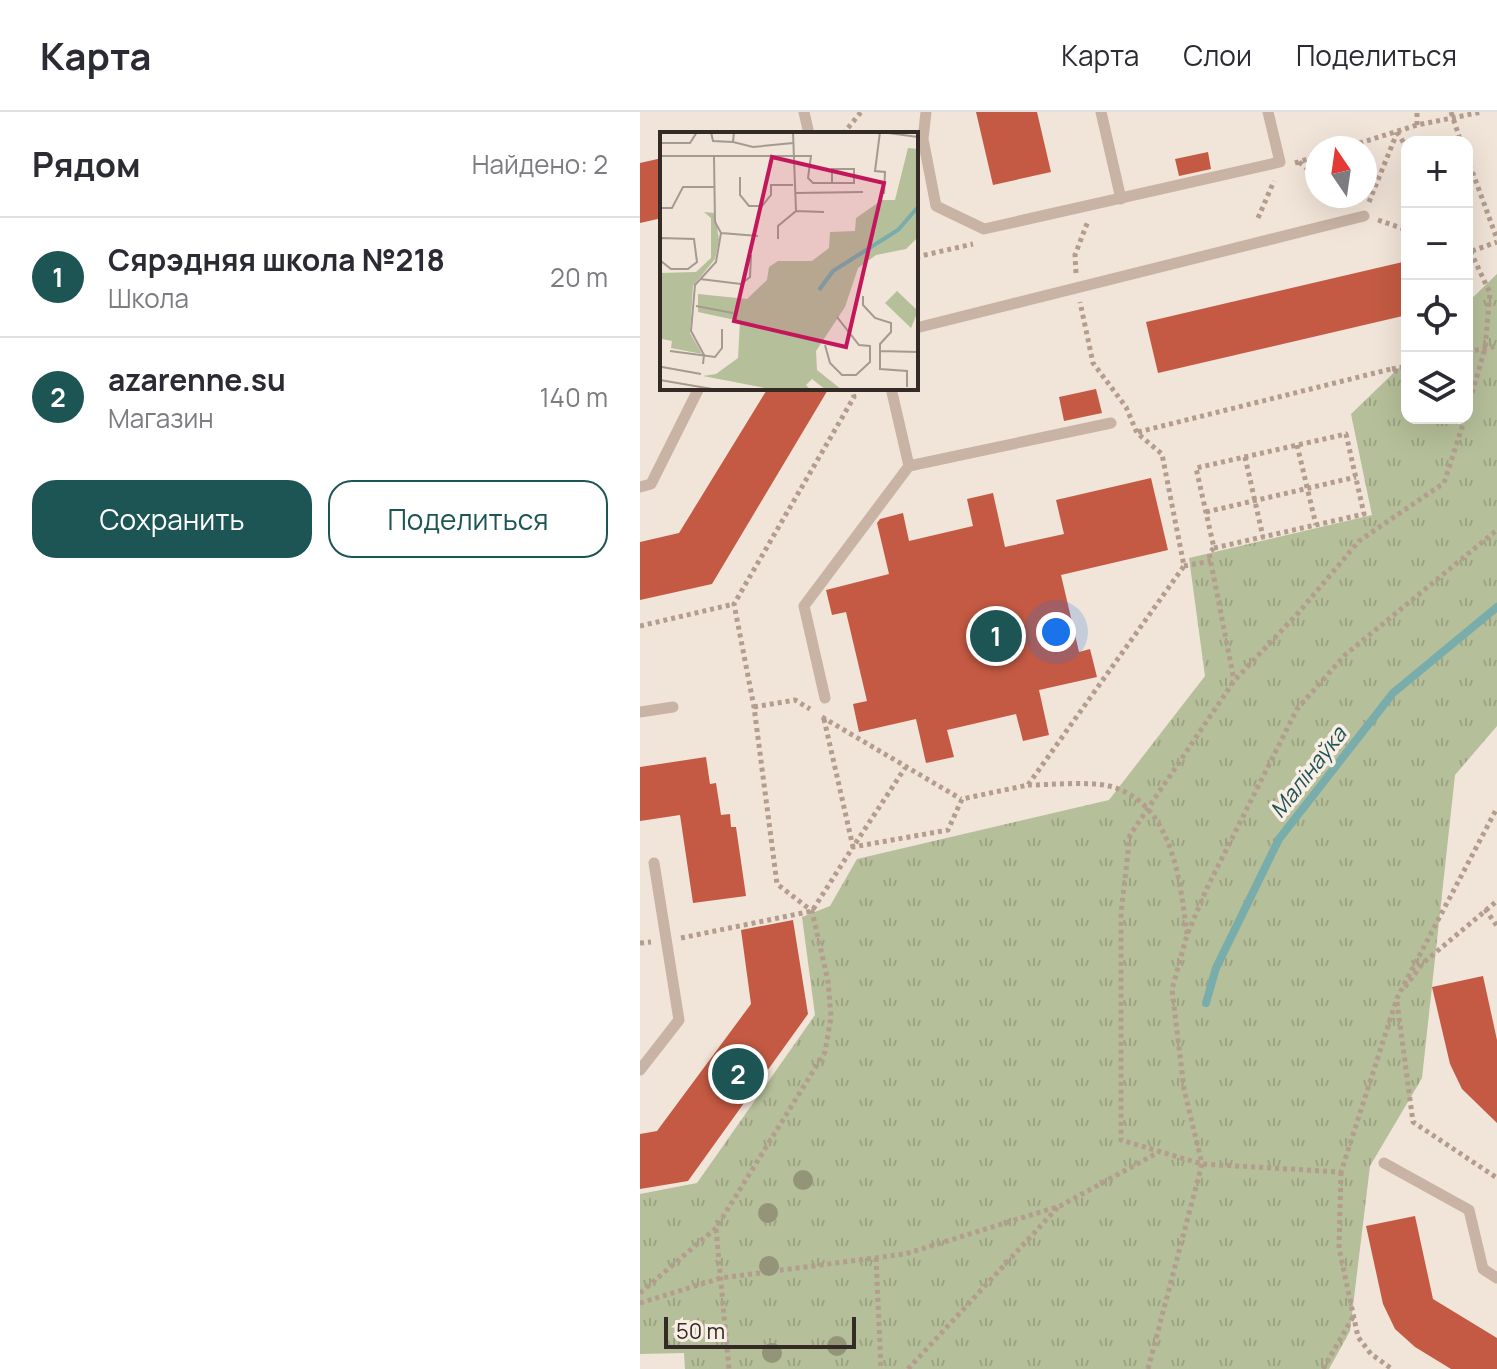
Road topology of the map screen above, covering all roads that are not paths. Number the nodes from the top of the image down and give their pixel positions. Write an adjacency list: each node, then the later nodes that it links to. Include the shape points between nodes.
1 (804, 112): 5 (lane)
2 (926, 112): 6 (lane, via 923,139 936,206 984,229)
3 (1101, 112): 6 (lane)
4 (1268, 112): 6 (lane, via 1280,162)
5 (809, 132)
6 (1121, 199)
7 (1364, 216): 8 (lane)
8 (918, 327)
9 (698, 390): 13 (lane, via 651,484)
10 (891, 390): 12 (lane)
11 (1111, 423): 12 (lane)
12 (909, 466): 14 (lane, via 804,606)
13 (640, 487)
14 (825, 698)
15 (673, 707): 16 (lane)
16 (640, 712)
17 (654, 863): 18 (lane, via 679,1020)
18 (640, 1070)
19 (1384, 1163): 20 (lane, via 1469,1210 1483,1269)
20 (1497, 1278)

